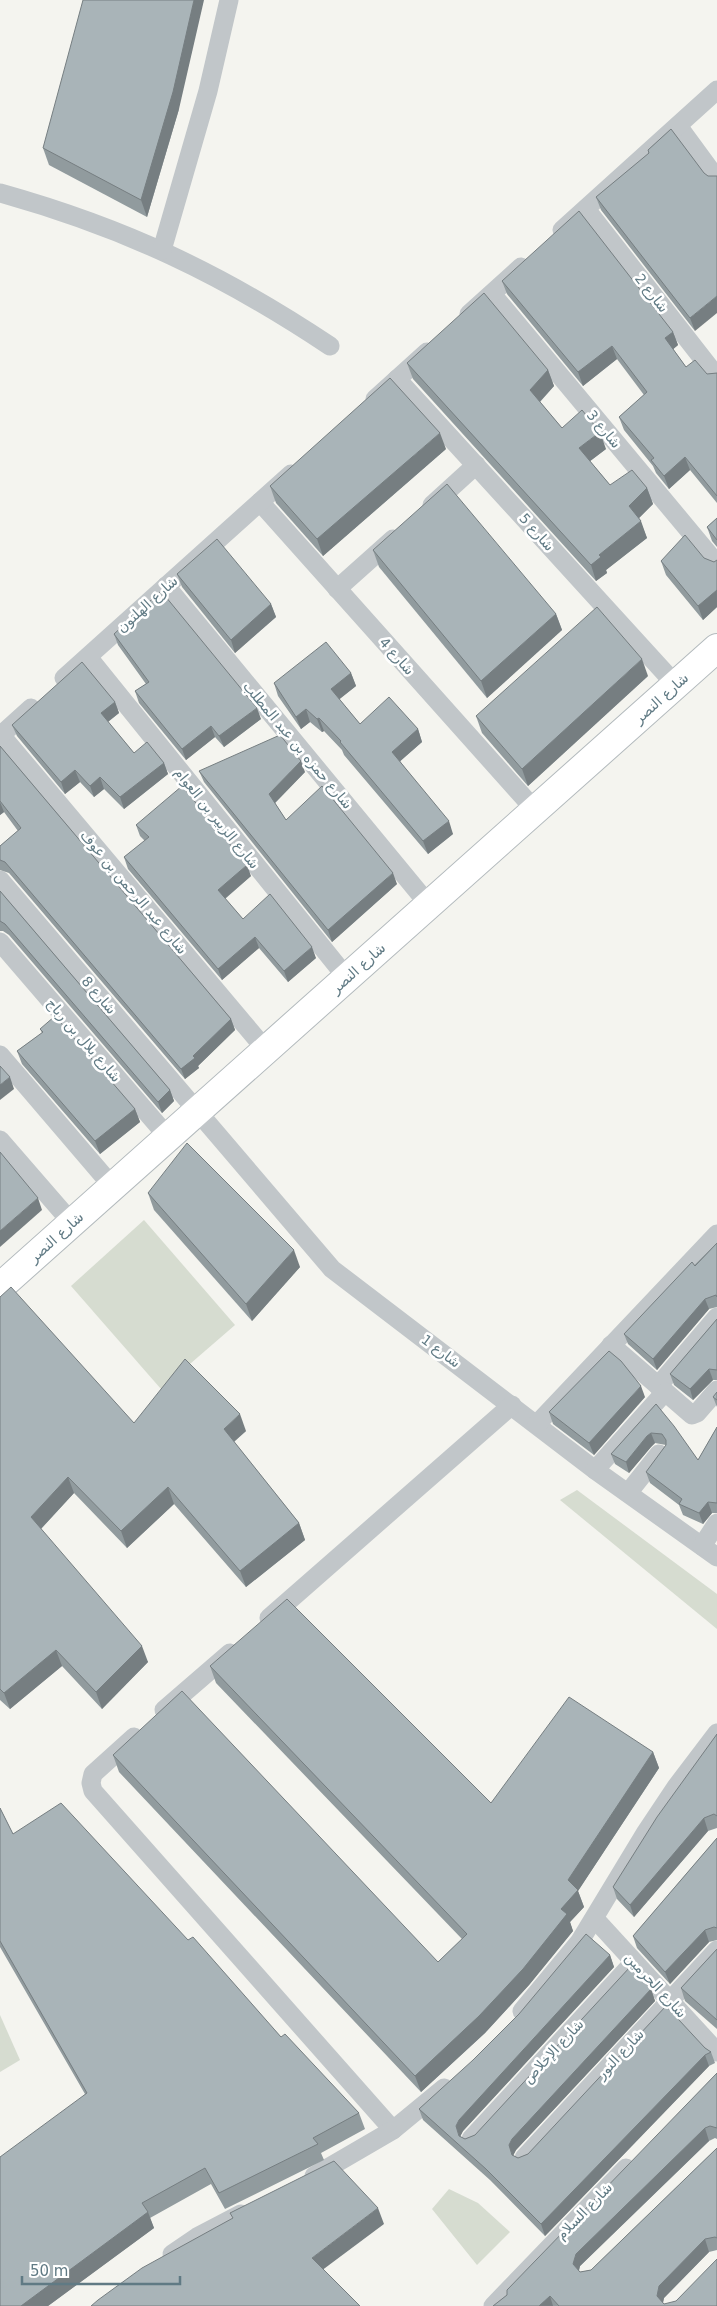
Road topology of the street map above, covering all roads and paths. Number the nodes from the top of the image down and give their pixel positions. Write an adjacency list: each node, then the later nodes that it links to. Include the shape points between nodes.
1 (229, 0): 8 (street, via 208,91)
2 (717, 90): 3 (street)
3 (678, 126): 4 (street); 6 (street)
4 (717, 179)
5 (0, 193): 8 (street, via 58,209)
6 (586, 209): 7 (street); 14 (street, شارع 2)
7 (550, 242)
8 (162, 250): 13 (street, via 248,294)
9 (535, 254): 10 (street)
10 (492, 294): 11 (street); 22 (street, شارع 3)
11 (455, 326)
12 (441, 340): 15 (street)
13 (330, 346)
14 (717, 377)
15 (397, 379): 16 (street); 18 (street, شارع 5)
16 (361, 411)
17 (303, 463): 19 (street, شارع الهلتون)
18 (476, 465): 20 (street); 25 (street, شارع 5)
19 (260, 502): 23 (street, شارع الهلتون); 24 (street, شارع 4)
20 (418, 518)
21 (403, 530): 24 (street)
22 (717, 564)
23 (166, 586): 28 (street, شارع الهلتون); 35 (street, شارع حمزه بن عبد المطلب)
24 (338, 589): 31 (street, شارع 4)
25 (605, 607): 26 (street); 29 (street, شارع 5)
26 (590, 620)
27 (717, 648): 29 (street, شارع النصر)
28 (88, 657): 32 (street, شارع الهلتون); 37 (street, شارع الزبير بن العوام)
29 (676, 685): 33 (street, شارع النصر)
30 (480, 719): 31 (street)
31 (466, 732): 33 (street, شارع 4)
32 (1, 735): 38 (street, شارع عبد الرحمن بن عوف)
33 (535, 810): 35 (street, شارع النصر)
34 (0, 880): 40 (street, شارع 8)
35 (429, 905): 37 (street, شارع النصر)
36 (0, 942): 41 (street, شارع بلال بن رباح)
37 (346, 978): 38 (street, شارع النصر)
38 (266, 1050): 40 (street, شارع النصر)
39 (0, 1055): 43 (street)
40 (198, 1111): 41 (street, شارع النصر); 51 (street, شارع 1, via 332,1269)
41 (168, 1137): 43 (street, شارع النصر)
42 (0, 1140): 44 (street)
43 (113, 1187): 44 (street, شارع النصر)
44 (72, 1223): 46 (street, شارع النصر)
45 (717, 1234): 48 (street)
46 (0, 1287)
47 (717, 1317): 49 (street)
48 (612, 1345): 49 (street); 53 (street)
49 (662, 1389): 52 (street, via 692,1415); 55 (street)
50 (717, 1390): 52 (street)
51 (512, 1405): 53 (street, شارع 1); 60 (street)
52 (710, 1412)
53 (537, 1424): 55 (street, شارع 1)
54 (659, 1454): 56 (street)
55 (595, 1470): 56 (street, شارع 1)
56 (628, 1493): 58 (street, شارع 1)
57 (717, 1524): 58 (street)
58 (702, 1546): 59 (street, شارع 1)
59 (717, 1557)
60 (257, 1629)
61 (242, 1642): 71 (street, via 93,1774 93,1791)
62 (717, 1733): 63 (street, via 646,1832)
63 (595, 1919): 66 (street, شارع الحرمين); 68 (street)
64 (635, 1934): 66 (street, شارع الإخلاص)
65 (717, 1950): 67 (street, شارع النور)
66 (628, 1956): 67 (street, شارع الحرمين); 72 (street, شارع الإخلاص)
67 (670, 2000): 69 (street, شارع الحرمين); 74 (street, شارع النور)
68 (513, 2021)
69 (717, 2052)
70 (458, 2075): 71 (street)
71 (393, 2130): 75 (street)
72 (471, 2140)
73 (636, 2157): 78 (street, شارع السلام)
74 (524, 2158)
75 (298, 2185)
76 (256, 2207): 77 (street, via 197,2237)
77 (156, 2265)
78 (493, 2306)

